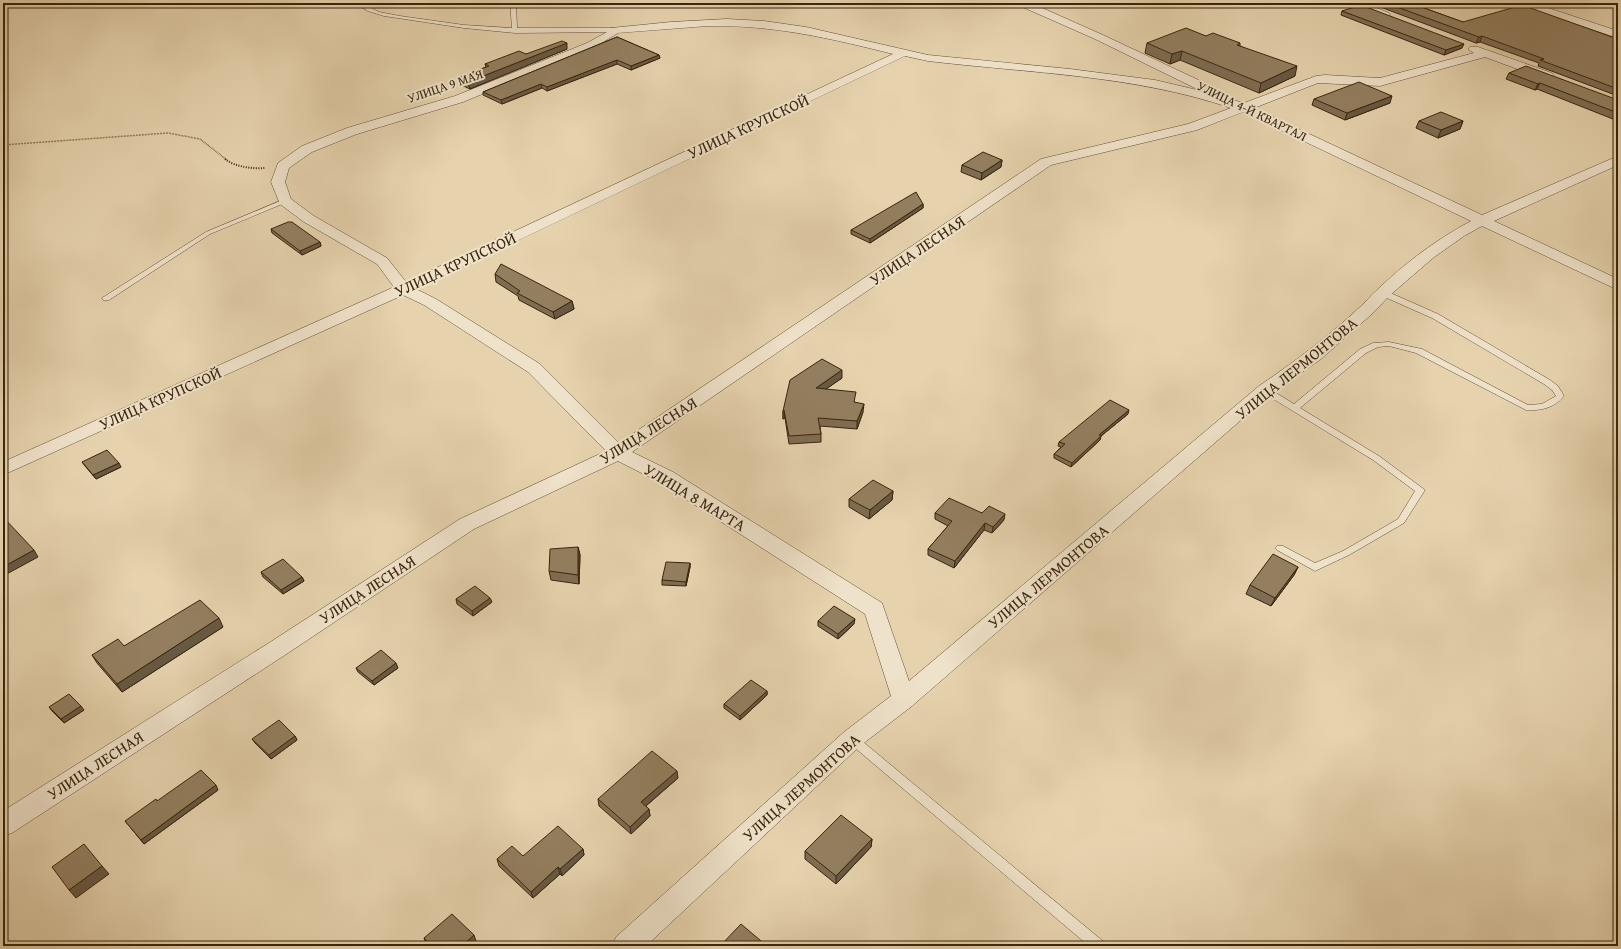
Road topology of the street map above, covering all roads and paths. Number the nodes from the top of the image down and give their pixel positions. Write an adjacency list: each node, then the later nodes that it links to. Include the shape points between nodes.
1 (358, 3): 7 (lane, via 368,9 406,19 478,29)
2 (513, 3): 7 (lane)
3 (1022, 3): 14 (street, УЛИЦА 4-Й КВАРТАЛ, via 1120,47)
4 (1355, 3): 6 (street)
5 (1523, 3): 9 (street)
6 (1398, 20)
7 (515, 30): 8 (lane)
8 (616, 30): 11 (street, via 714,23 763,24 839,36); 17 (street, УЛИЦА 9 МАЯ, via 591,45 459,99 352,131 307,149)
9 (1618, 35)
10 (1464, 45): 12 (street)
11 (903, 53): 14 (street, via 1157,84); 21 (street, УЛИЦА КРУПСКОЙ)
12 (1486, 53): 13 (street); 14 (street, УЛИЦА ЛЕСНАЯ, via 1380,82 1316,80)
13 (1559, 80)
14 (1244, 108): 19 (street, УЛИЦА 4-Й КВАРТАЛ); 26 (street, УЛИЦА ЛЕСНАЯ, via 1176,132 1046,162)
15 (3, 145): 17 (path, via 168,133 200,139 229,162 255,169)
16 (1618, 160): 19 (street)
17 (282, 166): 18 (street, via 278,182)
18 (285, 200): 21 (street, УЛИЦА 8 МАРТА, via 309,219 382,261); 23 (lane, via 208,233)
19 (1481, 221): 20 (street, УЛИЦА 4-Й КВАРТАЛ); 22 (street, УЛИЦА ЛЕРМОНТОВА, via 1445,242)
20 (1618, 285)
21 (403, 289): 26 (street, УЛИЦА 8 МАРТА, via 430,302 534,368); 27 (street, УЛИЦА КРУПСКОЙ)
22 (1383, 293): 24 (street, УЛИЦА ЛЕРМОНТОВА, via 1315,356); 25 (lane, via 1420,308 1449,324 1547,382 1560,396 1538,408 1526,407 1423,352 1390,344 1376,345 1363,351)
23 (106, 298)
24 (1265, 390): 25 (lane); 29 (street, УЛИЦА ЛЕРМОНТОВА)
25 (1294, 408): 28 (lane, via 1376,458 1420,490 1401,520 1346,553 1315,567)
26 (618, 454): 29 (street, УЛИЦА 8 МАРТА, via 666,477 874,609); 31 (street, УЛИЦА ЛЕСНАЯ, via 467,524)
27 (3, 469)
28 (1280, 548)
29 (904, 699): 30 (street, УЛИЦА ЛЕРМОНТОВА)
30 (852, 739): 32 (street, УЛИЦА ЛЕРМОНТОВА); 33 (lane)
31 (3, 825)
32 (626, 946)
33 (1100, 946)

